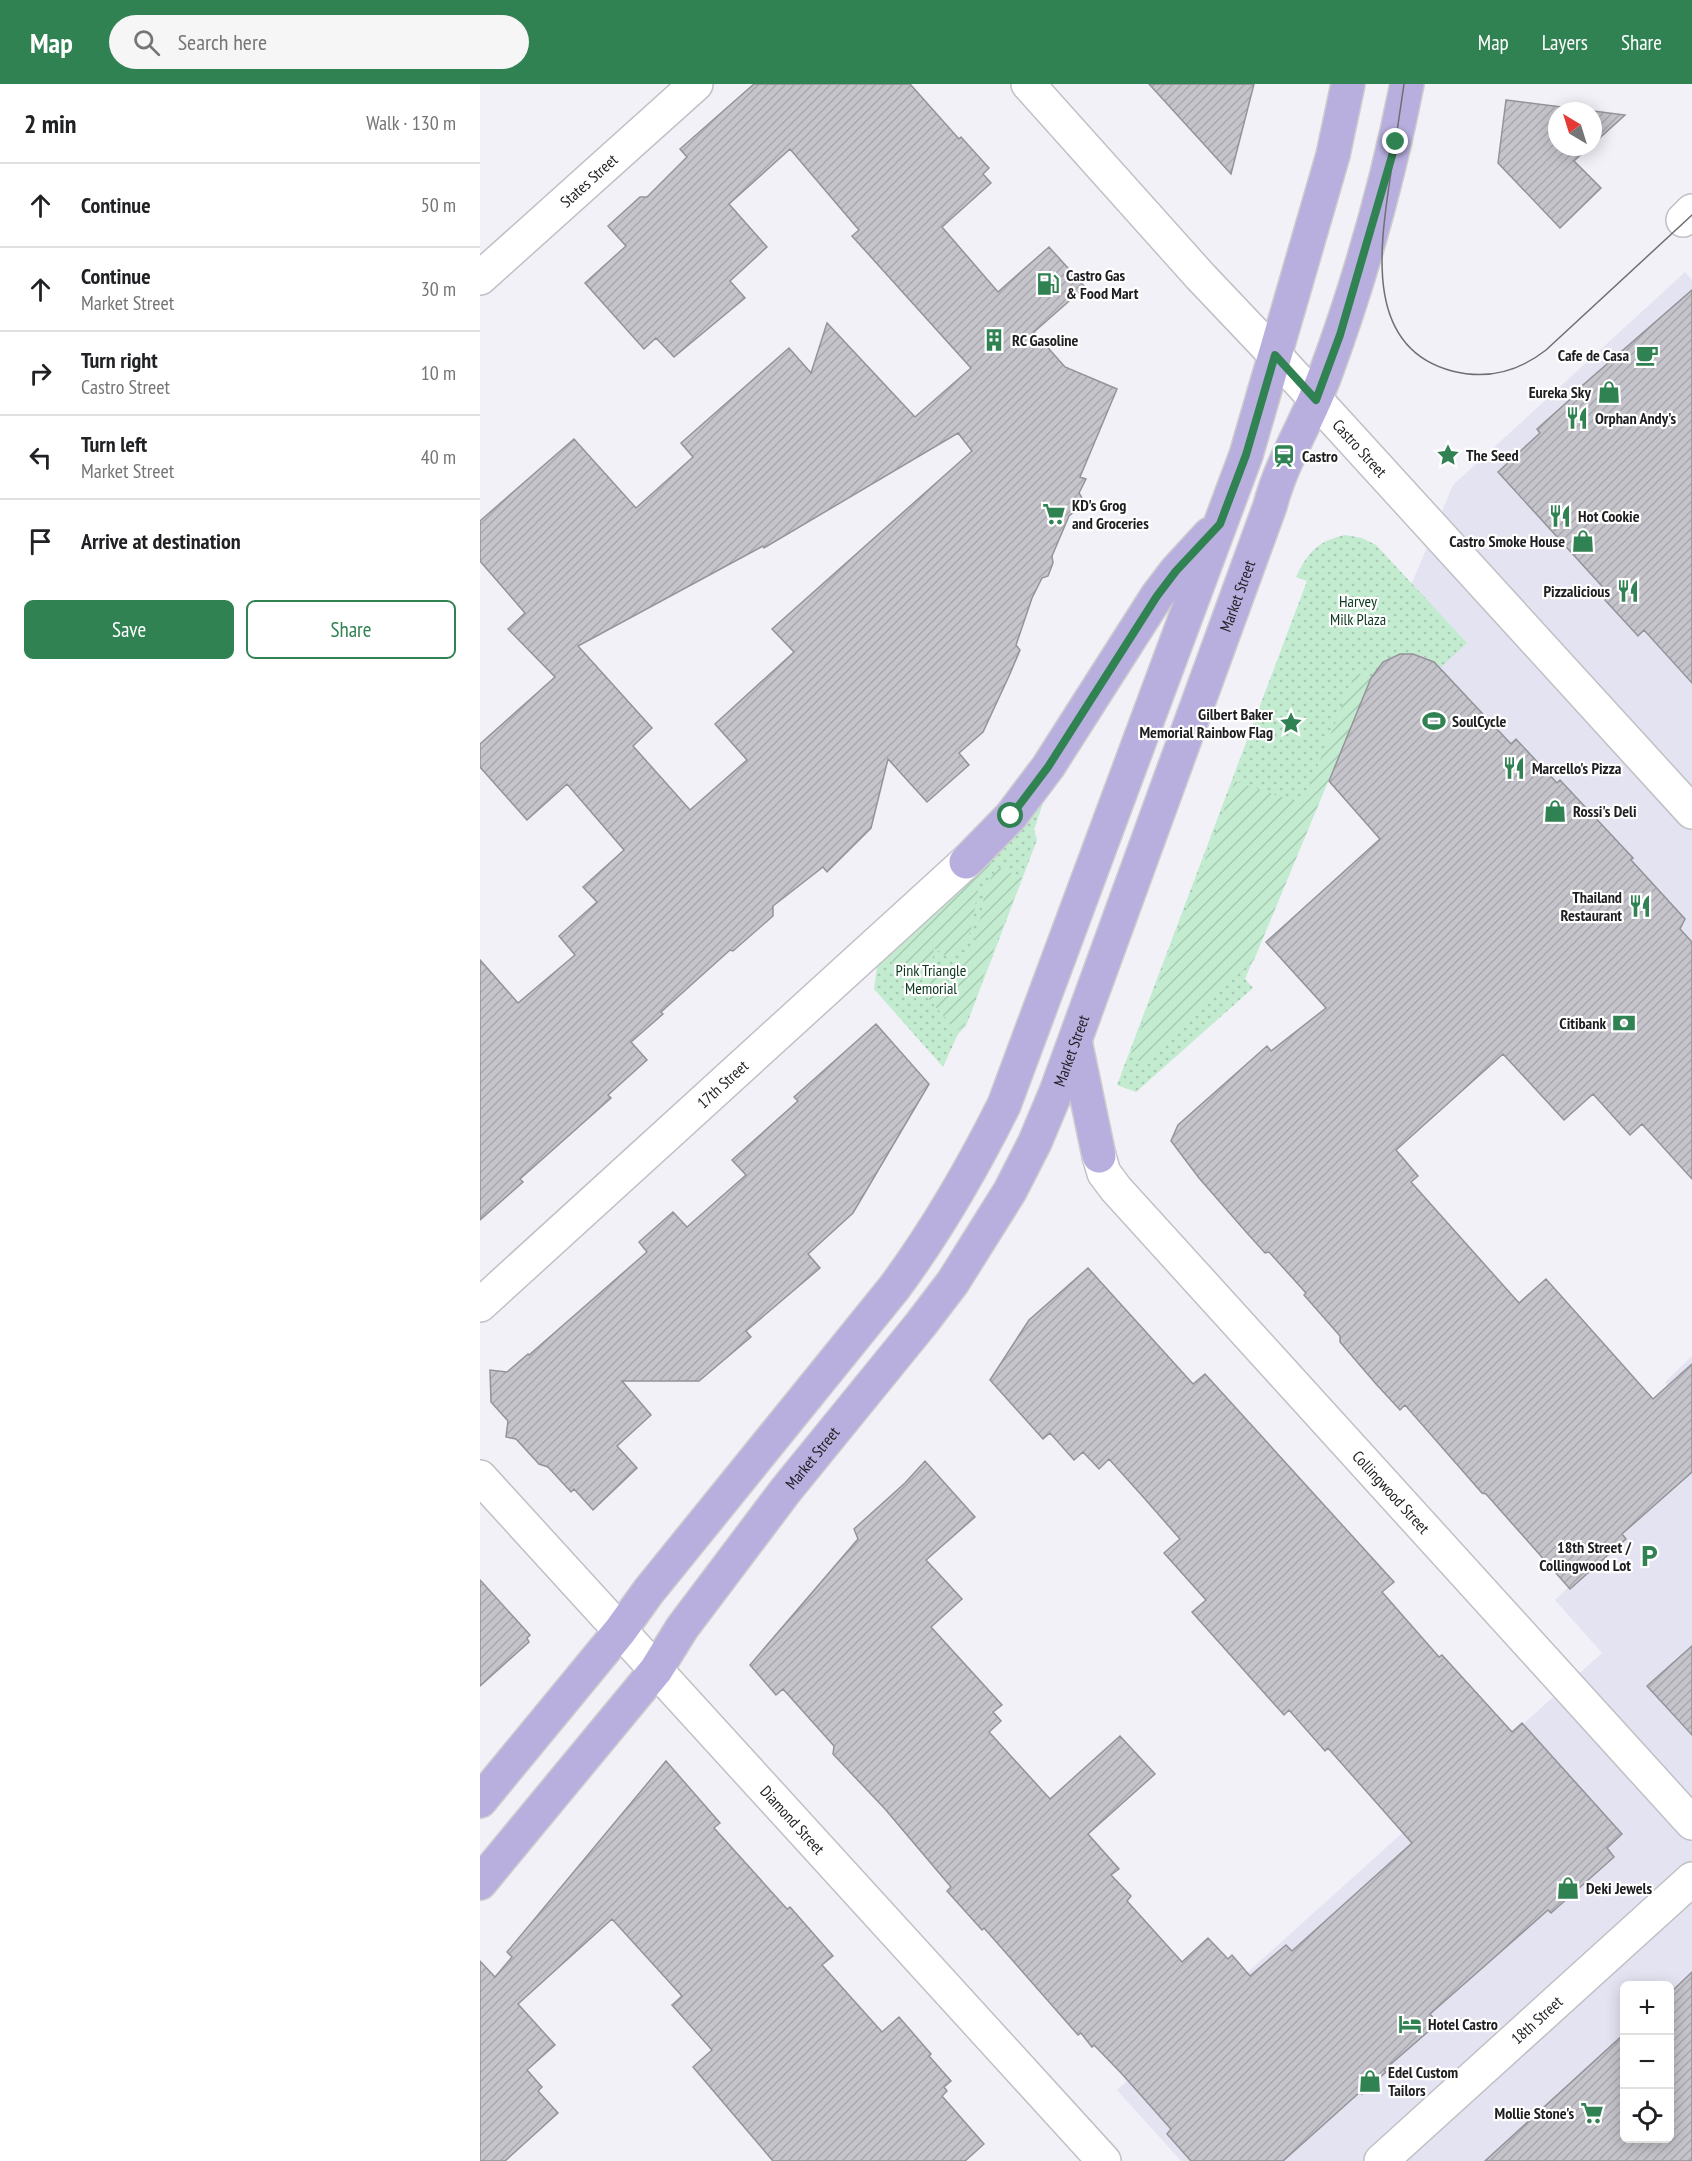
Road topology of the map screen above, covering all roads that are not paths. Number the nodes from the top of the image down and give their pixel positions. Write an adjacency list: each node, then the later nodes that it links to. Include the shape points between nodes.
1 (696, 84): 5 (street, States Street)
2 (1028, 84): 6 (street, Castro Street)
3 (1348, 84): 6 (main road, via 1333,155)
4 (1407, 84): 7 (main road, Market Street, via 1396,142 1370,233)
5 (480, 278)
6 (1275, 355): 7 (street, Castro Street); 8 (main road, via 1246,455)
7 (1316, 400): 9 (street, Castro Street); 11 (main road, Market Street, via 1275,489)
8 (1220, 524): 10 (main road, via 1157,596 1048,767 1011,816); 15 (main road, via 1024,1058 980,1154 925,1246 894,1288)
9 (1692, 812)
10 (966, 862): 13 (street, 17th Street)
11 (1075, 1041): 12 (main road); 16 (main road, Market Street, via 1035,1142 1010,1191 964,1264 921,1324 754,1531)
12 (1099, 1156): 18 (street, Collingwood Street, via 1104,1173 1116,1189)
13 (480, 1305)
14 (480, 1477): 15 (street, Diamond Street)
15 (620, 1631): 16 (street, Diamond Street); 17 (main road)
16 (656, 1670): 20 (main road, Market Street); 21 (street, Diamond Street)
17 (480, 1801)
18 (1692, 1823)
19 (1692, 1879): 22 (street, 18th Street)
20 (480, 1883)
21 (1104, 2161)
22 (1381, 2161)

